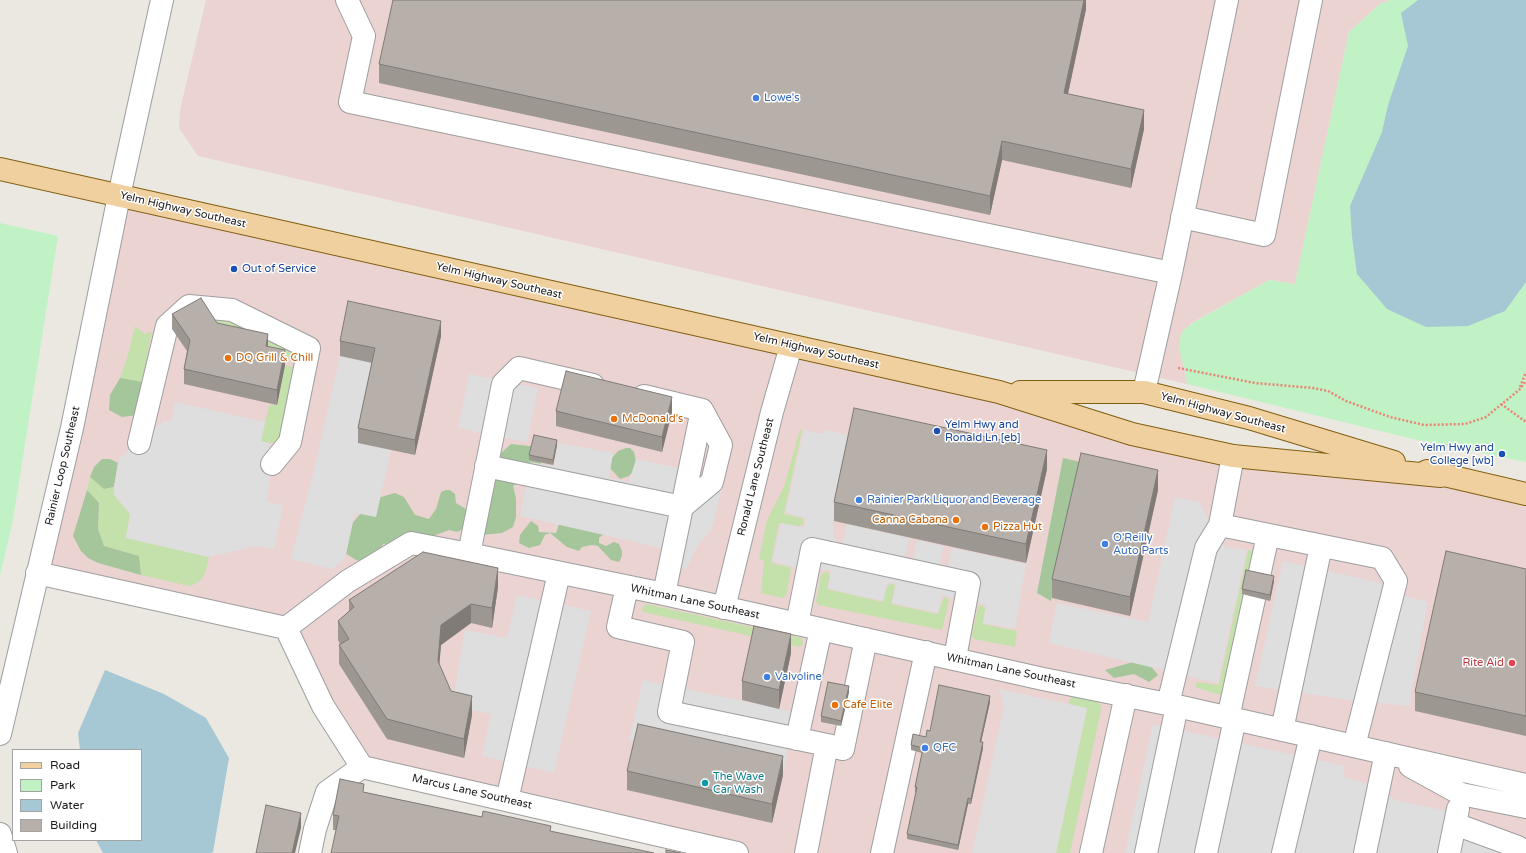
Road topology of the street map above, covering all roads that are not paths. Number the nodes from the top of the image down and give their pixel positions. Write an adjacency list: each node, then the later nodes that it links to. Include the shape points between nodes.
1 (162, 0): 6 (street, Rainier Loop Southeast)
2 (348, 0): 8 (street, via 364,36 350,102)
3 (1227, 0): 7 (street)
4 (1311, 0): 7 (street, via 1264,235)
5 (0, 169): 6 (main road, Yelm Highway Southeast)
6 (119, 196): 9 (main road, Yelm Highway Southeast); 24 (street, Rainier Loop Southeast, via 72,428)
7 (1182, 217): 8 (street)
8 (1171, 272): 11 (street)
9 (791, 346): 10 (main road, Yelm Highway Southeast); 27 (street, Ronald Lane Southeast, via 772,412)
10 (999, 392): 11 (main road, Yelm Highway Southeast); 13 (main road, Yelm Highway Southeast, via 1132,434)
11 (1144, 392): 16 (main road, Yelm Highway Southeast, via 1249,418)
12 (139, 443): 14 (street, via 167,326 189,306 232,310 309,348 290,442)
13 (1233, 456): 16 (main road, Yelm Highway Southeast); 19 (street)
14 (272, 464)
15 (486, 466): 18 (street); 18 (street, via 503,384 519,368 702,410 721,445 712,482); 22 (street)
16 (1441, 476): 17 (main road, Yelm Highway Southeast)
17 (1526, 494)
18 (682, 507): 26 (street)
19 (1220, 525): 20 (street); 35 (street, via 1206,548)
20 (1268, 535): 21 (street); 36 (street)
21 (1321, 546): 37 (street); 42 (street, via 1382,558 1396,581)
22 (469, 554): 23 (street, Whitman Lane Southeast); 29 (street, Whitman Lane Southeast, via 411,543 348,581)
23 (559, 572): 25 (street, Whitman Lane Southeast); 47 (street)
24 (37, 573): 29 (street); 38 (street, Rainier Loop Southeast)
25 (627, 587): 26 (street, Whitman Lane Southeast); 40 (street, via 618,628 683,642 669,712)
26 (664, 594): 27 (street, Whitman Lane Southeast)
27 (724, 608): 28 (street, Whitman Lane Southeast)
28 (797, 624): 30 (street, Whitman Lane Southeast); 33 (street, via 812,549 820,550 969,583)
29 (286, 628): 44 (street, via 323,706)
30 (821, 629): 31 (street, Whitman Lane Southeast); 40 (street)
31 (866, 639): 32 (street, Whitman Lane Southeast); 41 (street, via 843,749)
32 (926, 652): 33 (street, Whitman Lane Southeast); 55 (street)
33 (954, 658): 34 (street, Whitman Lane Southeast)
34 (1126, 695): 35 (street, Whitman Lane Southeast); 56 (street)
35 (1173, 705): 36 (street, Whitman Lane Southeast); 57 (street)
36 (1232, 719): 37 (street, Whitman Lane Southeast); 58 (street)
37 (1282, 730): 39 (street, Whitman Lane Southeast)
38 (0, 734)
39 (1311, 736): 42 (street, Whitman Lane Southeast); 59 (street)
40 (797, 739): 41 (street)
41 (827, 745): 54 (street)
42 (1354, 746): 43 (street, Whitman Lane Southeast)
43 (1386, 753): 45 (street, Whitman Lane Southeast); 46 (street, Whitman Lane Southeast); 60 (street)
44 (362, 767): 47 (street, Marcus Lane Southeast); 53 (street, via 327,792)
45 (1526, 785)
46 (1461, 794): 48 (street, Whitman Lane Southeast); 49 (street)
47 (507, 800): 51 (street, Marcus Lane Southeast)
48 (1526, 808)
49 (1455, 824): 61 (street); 62 (street, via 1518,847)
50 (0, 834): 52 (street)
51 (731, 852)
52 (6, 853)
53 (310, 853)
54 (806, 853)
55 (882, 853)
56 (1091, 853)
57 (1146, 853)
58 (1206, 853)
59 (1283, 853)
60 (1365, 853)
61 (1449, 853)
62 (1521, 853)

